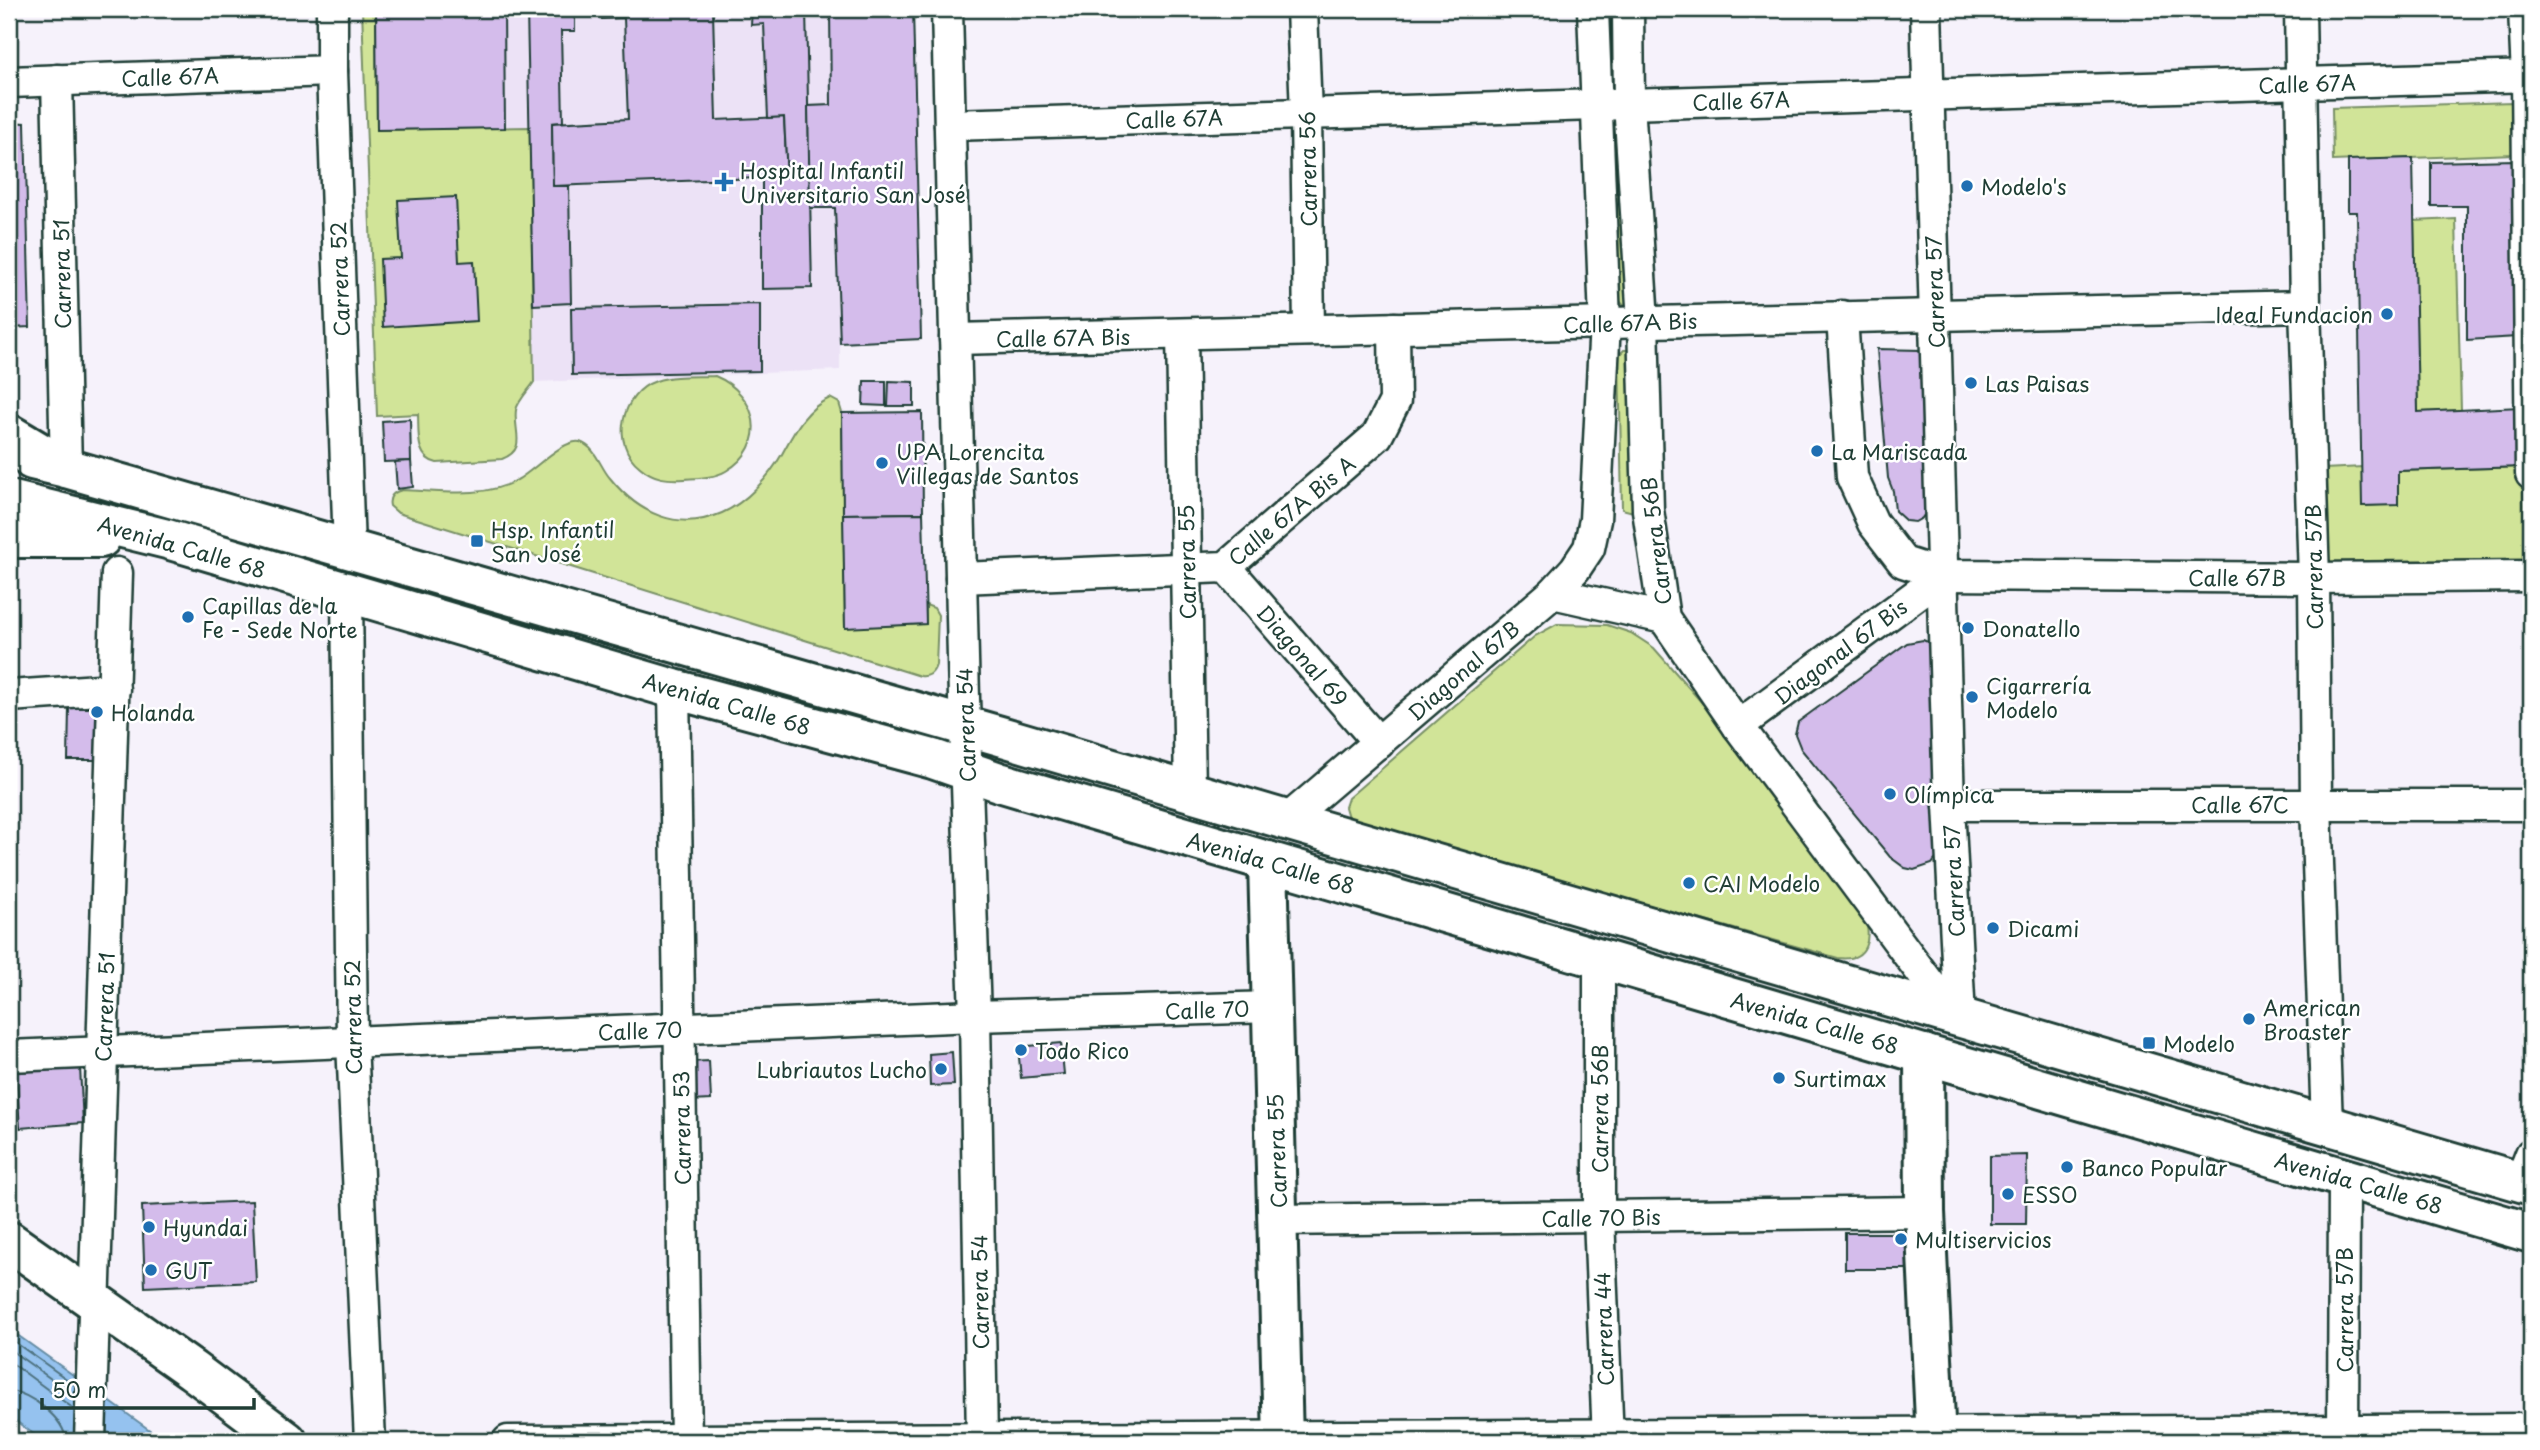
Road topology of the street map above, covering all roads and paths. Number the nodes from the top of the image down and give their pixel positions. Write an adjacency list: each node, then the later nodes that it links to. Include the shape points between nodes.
1 (332, 9): 9 (street, Carrera 52)
2 (947, 9): 18 (street, Carrera 54)
3 (1302, 9): 17 (street, Carrera 56)
4 (1593, 9): 16 (street)
5 (1628, 9): 15 (street, Carrera 56B)
6 (1926, 9): 14 (street, Carrera 57)
7 (2300, 9): 13 (street, Carrera 57B)
8 (2524, 9): 10 (street)
9 (332, 71): 11 (street, Calle 67A); 35 (street, Carrera 52)
10 (2529, 77): 13 (street, Calle 67A); 31 (street)
11 (57, 80): 12 (street, Calle 67A); 30 (street, Carrera 51)
12 (9, 82)
13 (2301, 84): 14 (street, Calle 67A); 19 (street, Carrera 57B)
14 (1928, 93): 15 (street, Calle 67A); 20 (street, Carrera 57)
15 (1629, 103): 16 (street, Calle 67A); 22 (street, Carrera 56B)
16 (1596, 104): 17 (street, Calle 67A); 23 (street)
17 (1306, 114): 18 (street, Calle 67A); 25 (street, Carrera 56)
18 (950, 125): 27 (street, Carrera 54)
19 (2305, 306): 20 (street, Calle 67A Bis); 42 (street, Carrera 57B)
20 (1935, 313): 21 (street, Calle 67A Bis); 39 (street, Carrera 57)
21 (1842, 316): 22 (street, Calle 67A Bis); 39 (street, via 1852,477 1873,523 1903,562)
22 (1643, 321): 23 (street, Calle 67A Bis); 45 (street, Carrera 56B, via 1648,510)
23 (1605, 323): 24 (street, Calle 67A Bis); 44 (street, via 1595,520 1589,548)
24 (1394, 328): 25 (street, Calle 67A Bis); 36 (street, Calle 67A Bis A, via 1395,401 1377,436)
25 (1309, 330): 26 (street, Calle 67A Bis)
26 (1182, 334): 27 (street, Calle 67A Bis); 37 (street, Carrera 55)
27 (955, 339): 41 (street, Carrera 54)
28 (9, 434): 30 (main road)
29 (9, 455): 30 (main road, Avenida Calle 68)
30 (66, 468): 35 (main road, Avenida Calle 68)
31 (2531, 474)
32 (9, 500): 34 (main road, Avenida Calle 68)
33 (9, 538): 34 (main road)
34 (167, 539): 43 (main road, Avenida Calle 68)
35 (349, 549): 49 (main road, Avenida Calle 68)
36 (1226, 567): 37 (street, Calle 67A Bis A); 51 (street, Diagonal 69)
37 (1186, 569): 41 (street, Calle 67A Bis A); 53 (street, Carrera 55)
38 (117, 573): 46 (street, Carrera 51)
39 (1942, 575): 42 (street, Calle 67B); 50 (street, Diagonal 67 Bis); 55 (street, Carrera 57)
40 (2531, 576): 42 (street, Calle 67B)
41 (961, 578): 49 (street, Carrera 54)
42 (2314, 578): 54 (street, Carrera 57B)
43 (346, 592): 47 (main road, Avenida Calle 68); 64 (street, Carrera 52)
44 (1553, 593): 45 (street); 51 (street, Diagonal 67B)
45 (1664, 618): 50 (street, Carrera 56B)
46 (114, 689): 48 (street); 65 (street, Carrera 51)
47 (674, 689): 52 (main road, Avenida Calle 68); 63 (street, Carrera 53)
48 (9, 696)
49 (965, 726): 52 (street, Carrera 54); 53 (main road, Avenida Calle 68)
50 (1738, 726): 62 (street, Carrera 56B)
51 (1379, 743): 57 (street, Diagonal 67B)
52 (966, 772): 58 (main road, Avenida Calle 68); 61 (street, Carrera 54)
53 (1190, 791): 57 (main road, Avenida Calle 68)
54 (2316, 804): 55 (street, Calle 67C); 56 (street, Calle 67C); 68 (street, Carrera 57B)
55 (1949, 805): 62 (street, Carrera 57)
56 (2531, 805)
57 (1287, 820): 62 (main road, Avenida Calle 68)
58 (1268, 861): 59 (main road, Avenida Calle 68); 60 (main road, Carrera 55)
59 (1599, 959): 66 (main road, Avenida Calle 68); 72 (street, Carrera 56B)
60 (1272, 1007): 61 (street, Calle 70); 73 (main road, Carrera 55)
61 (975, 1016): 63 (street, Calle 70); 82 (street, Carrera 54)
62 (1960, 1018): 68 (main road, Avenida Calle 68)
63 (679, 1028): 64 (street, Calle 70); 87 (street, Carrera 53)
64 (352, 1042): 65 (street, Calle 70); 85 (street, Carrera 52)
65 (102, 1053): 67 (street, Calle 70); 76 (street, Carrera 51)
66 (1924, 1054): 70 (main road, Avenida Calle 68); 71 (main road)
67 (9, 1056)
68 (2327, 1126): 69 (main road, Avenida Calle 68)
69 (2528, 1174)
70 (2344, 1178): 74 (main road, Avenida Calle 68); 78 (street, Carrera 57B)
71 (1925, 1212): 72 (street, Calle 70 Bis); 79 (main road)
72 (1599, 1217): 73 (street, Calle 70 Bis); 80 (street, Carrera 44)
73 (1278, 1220): 81 (main road, Carrera 55)
74 (2531, 1233)
75 (9, 1241): 76 (main road)
76 (94, 1318): 83 (street, Carrera 51); 84 (main road, via 192,1370)
77 (2531, 1429): 78 (street)
78 (2343, 1435): 79 (street)
79 (1935, 1436): 80 (street)
80 (1608, 1437): 81 (street)
81 (1283, 1439): 82 (street)
82 (981, 1440): 87 (street)
83 (90, 1441)
84 (287, 1441)
85 (370, 1441)
86 (508, 1441): 87 (street)
87 (686, 1441)

